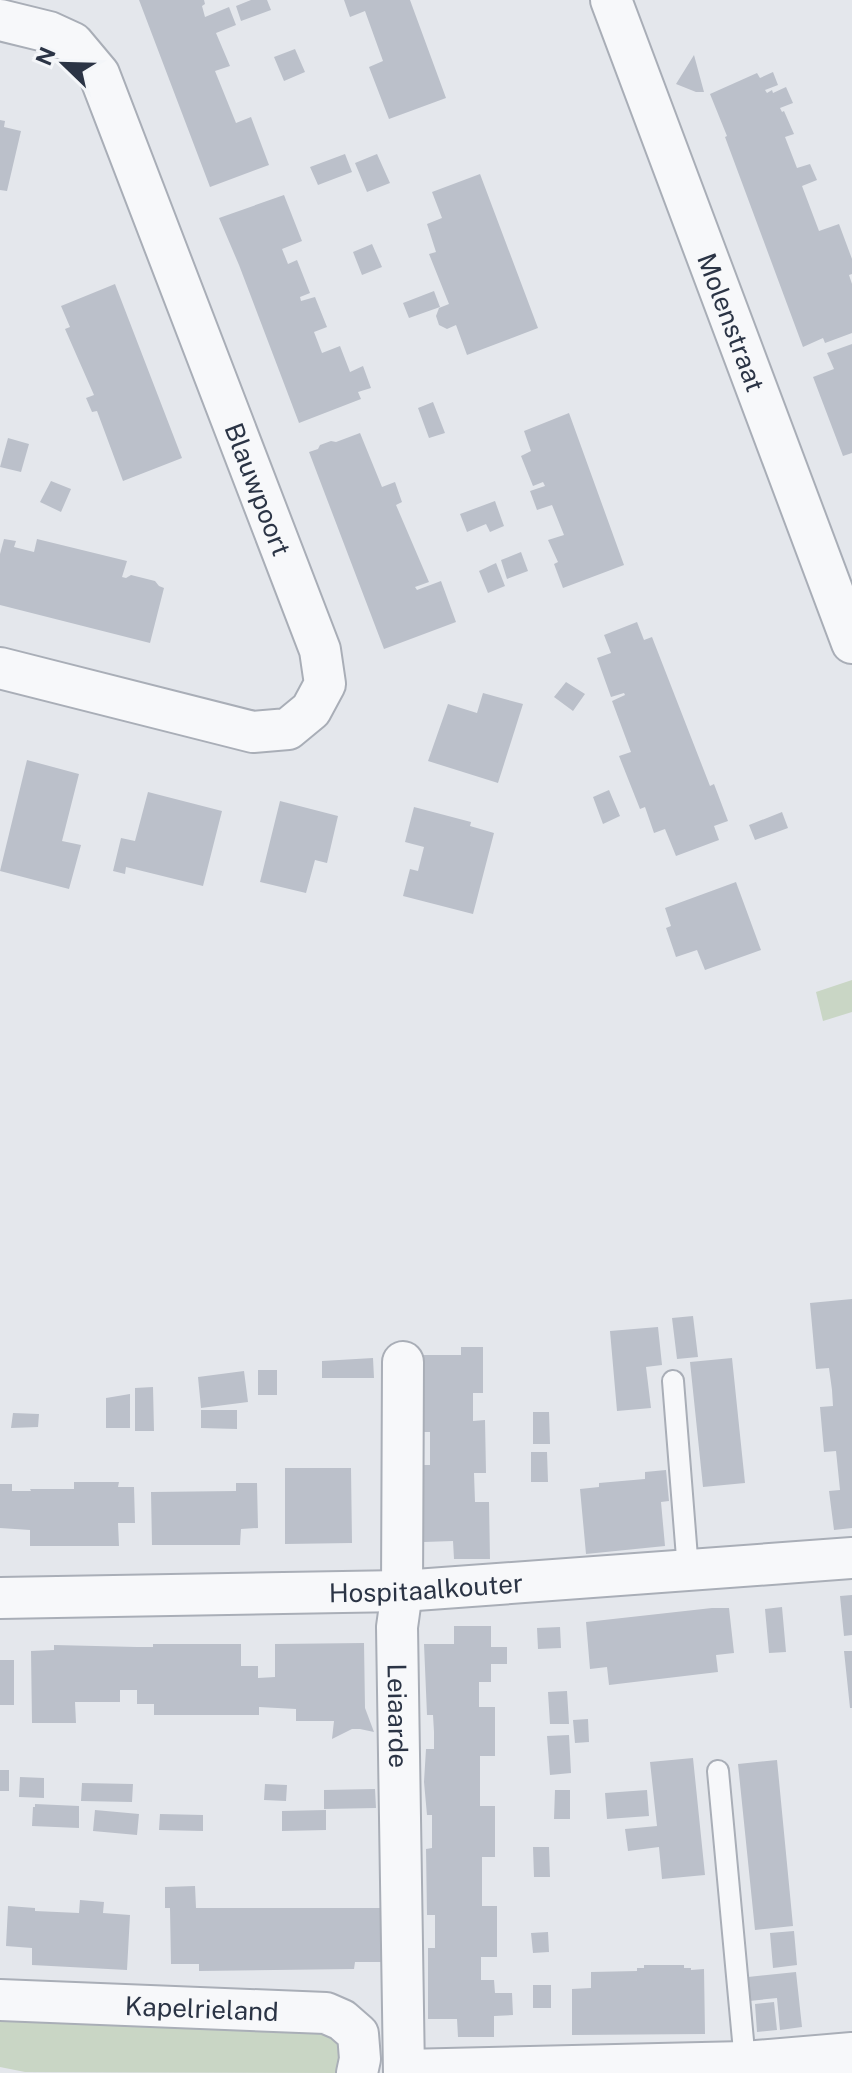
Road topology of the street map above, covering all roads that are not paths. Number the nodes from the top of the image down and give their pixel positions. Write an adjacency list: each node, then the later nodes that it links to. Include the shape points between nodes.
1 (611, 0): 4 (street, Molenstraat)
2 (50, 16): 3 (street, Blauwpoort); 5 (street, Blauwpoort, via 99,74 320,650 325,684 311,710 288,729 253,732)
3 (0, 20)
4 (852, 643)
5 (0, 668)
6 (403, 1362): 10 (street, Leiaarde)
7 (673, 1381): 9 (lane)
8 (852, 1558): 9 (street, Hospitaalkouter)
9 (688, 1570): 10 (street, Hospitaalkouter)
10 (402, 1591): 11 (street, Hospitaalkouter); 16 (street, Leiaarde, via 397,1627)
11 (0, 1598)
12 (718, 1771): 15 (lane)
13 (0, 2000): 17 (street, Kapelrieland, via 326,2013 358,2034)
14 (852, 2053): 15 (street, Leiaarde)
15 (745, 2062): 16 (street, Leiaarde)
16 (404, 2072)
17 (357, 2073)

